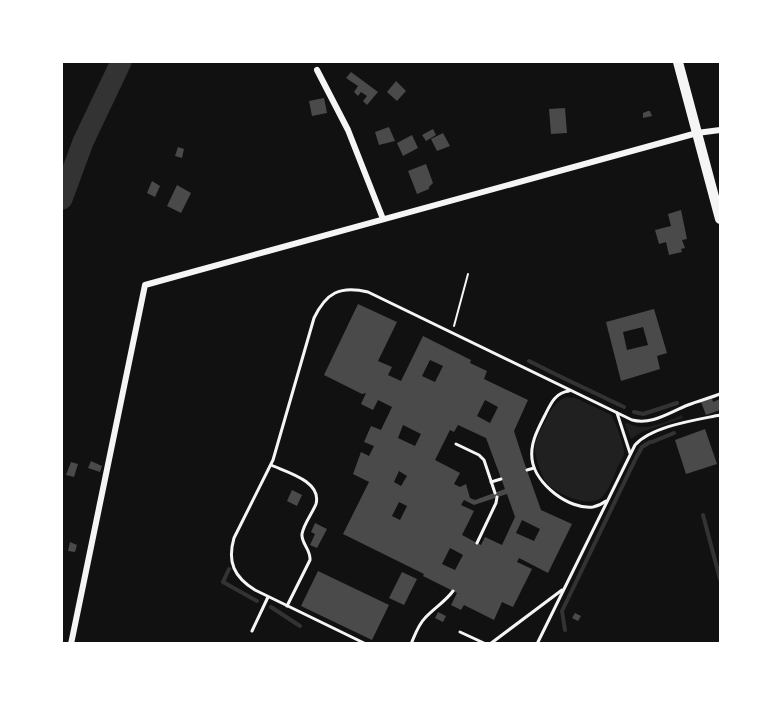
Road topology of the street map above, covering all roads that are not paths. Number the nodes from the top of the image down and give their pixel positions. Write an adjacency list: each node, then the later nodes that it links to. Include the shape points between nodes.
1 (678, 62): 4 (main road)
2 (317, 70): 6 (street, via 348,130)
3 (720, 130): 4 (street)
4 (697, 133): 5 (main road); 6 (street)
5 (720, 215)
6 (383, 219): 26 (street, via 145,285)
7 (571, 391): 9 (lane); 13 (lane, via 368,292 340,291 325,299 314,318); 14 (lane, via 554,398 536,433 531,448)
8 (720, 394): 9 (lane, via 643,423)
9 (617, 413): 12 (lane)
10 (720, 415): 12 (lane, via 647,435)
11 (456, 444): 17 (lane, via 484,460)
12 (630, 453): 18 (lane)
13 (271, 465): 22 (lane, via 230,550 236,575); 23 (lane, via 309,484 317,496 302,531 310,560)
14 (534, 468): 15 (lane); 18 (lane, via 550,490 567,500 587,507)
15 (527, 470)
16 (501, 479): 17 (lane)
17 (491, 482): 19 (lane, via 496,503)
18 (606, 501): 20 (lane)
19 (477, 543)
20 (564, 589): 30 (lane); 31 (lane)
21 (453, 591): 28 (lane, via 425,618)
22 (268, 597): 23 (lane); 24 (lane)
23 (287, 606): 27 (lane)
24 (252, 631)
25 (460, 632): 29 (lane)
26 (71, 644)
27 (366, 644)
28 (411, 644)
29 (486, 644)
30 (490, 644)
31 (537, 644)

